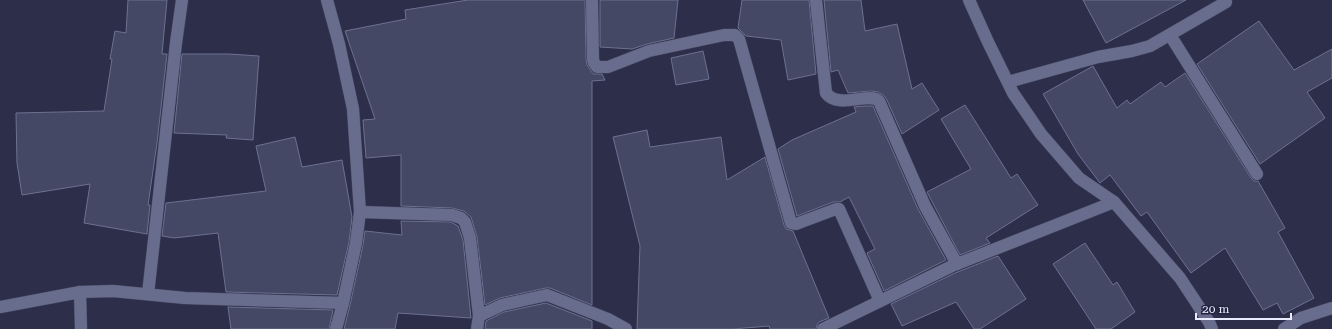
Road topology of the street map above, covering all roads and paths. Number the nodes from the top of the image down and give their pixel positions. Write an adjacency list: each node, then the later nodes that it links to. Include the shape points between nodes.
1 (182, 0): 14 (street)
2 (327, 0): 11 (street, via 340,44 354,109)
3 (592, 0): 15 (street, via 593,59 597,67 608,67 649,51 724,35 735,35 739,39 791,223 796,224 839,209)
4 (816, 0): 12 (street, via 826,93 837,101 870,98 879,101 925,206)
5 (969, 0): 8 (street)
6 (1226, 2): 7 (street)
7 (1170, 36): 8 (street, via 1150,46 1098,57); 9 (street)
8 (1008, 82): 10 (street, via 1041,134 1079,178)
9 (1257, 174)
10 (1114, 202): 12 (street); 25 (street, via 1180,278)
11 (360, 212): 16 (street); 19 (street, via 452,215 461,218 465,222 470,238)
12 (957, 264): 15 (street)
13 (80, 292): 14 (street); 17 (street); 20 (street)
14 (148, 294): 16 (street, via 185,298)
15 (880, 301): 24 (street)
16 (343, 303): 21 (street)
17 (0, 304)
18 (1332, 308): 26 (street, via 1301,318)
19 (479, 316): 22 (street); 23 (street, via 502,305 547,295 608,319)
20 (81, 329)
21 (336, 329)
22 (477, 329)
23 (626, 329)
24 (823, 329)
25 (1212, 329)
26 (1284, 329)

